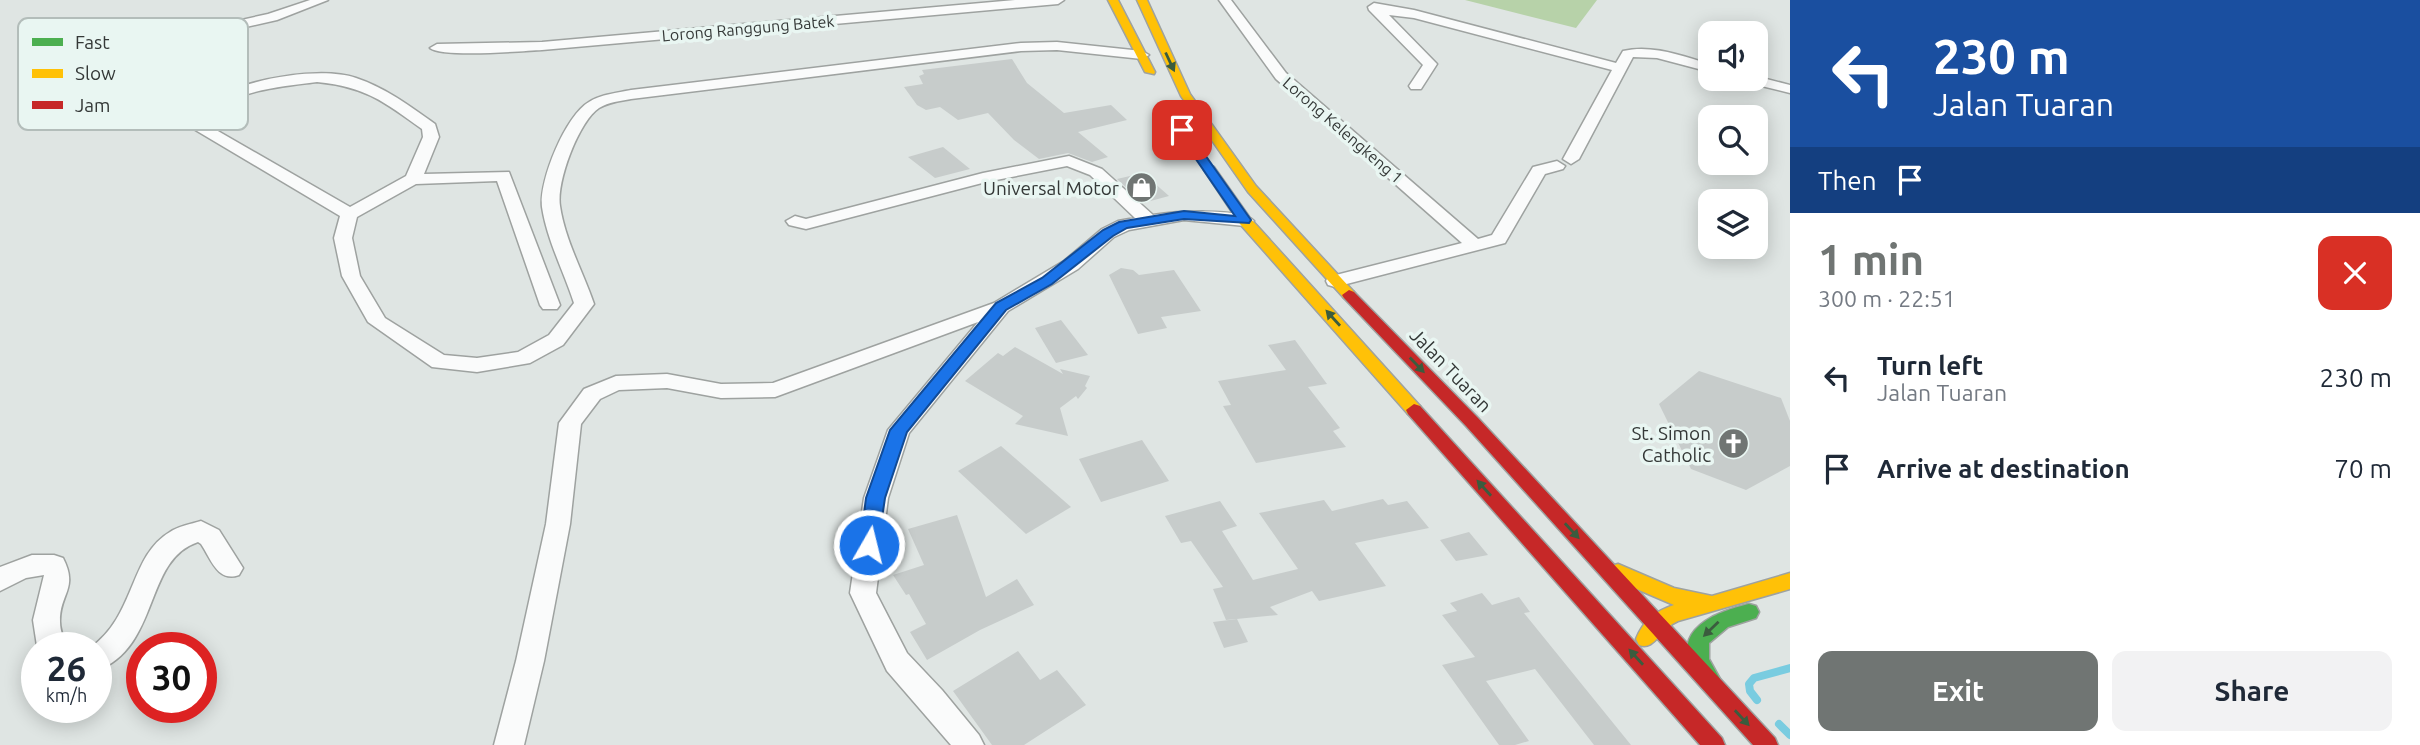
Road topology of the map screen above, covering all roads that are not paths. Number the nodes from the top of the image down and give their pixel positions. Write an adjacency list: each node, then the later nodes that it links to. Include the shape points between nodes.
1 (322, 0): 7 (street)
2 (1058, 0): 8 (street, Lorong Ranggung Batek, via 555,45)
3 (1142, 0): 25 (main road, Jalan Tuaran, one-way to 25, via 1194,109 1252,189)
4 (1225, 0): 24 (street, Lorong Kelengkeng 1, via 1282,76)
5 (1120, 3): 9 (main road)
6 (1372, 4): 11 (street); 13 (street, via 1430,64)
7 (248, 22)
8 (437, 48)
9 (1142, 55): 14 (main road); 20 (street, via 1021,47 669,90 594,105 569,136 550,204 584,304 556,340 523,358 477,365 439,362 378,322 351,276 343,238)
10 (1698, 65): 11 (street, via 1634,52)
11 (1621, 68): 24 (street, via 1564,162 1539,170 1499,239)
12 (1768, 84): 15 (street)
13 (1416, 86)
14 (1158, 87)
15 (1790, 89)
16 (248, 91): 19 (street, via 317,78 351,81 387,97 430,127 431,137)
17 (206, 130): 20 (street)
18 (1202, 159): 22 (main road)
19 (414, 179): 20 (street); 26 (street, via 503,176)
20 (349, 214)
21 (1148, 219): 22 (street, via 1184,215); 23 (street, via 1096,172 1069,161 806,224); 27 (street, via 1108,233 1070,265)
22 (1245, 220): 40 (main road, one-way to 22)
23 (794, 221)
24 (1476, 246): 25 (street)
25 (1335, 281): 28 (main road, Jalan Tuaran, one-way to 28)
26 (550, 304)
27 (1001, 307): 38 (street, via 775,390 721,391 667,381 616,383 592,394 570,423 558,524); 39 (street, via 899,430 876,498 863,593 897,662)
28 (1594, 555): 32 (main road, via 1609,568 1655,590); 34 (main road, Jalan Tuaran)
29 (230, 568): 36 (street, via 211,537 201,531 182,534 163,548 124,638)
30 (0, 580): 35 (street, via 32,564 54,565 58,578 46,620)
31 (1790, 581): 32 (main road)
32 (1712, 604): 34 (main road)
33 (1763, 608): 37 (main road, one-way to 37, via 1726,617 1702,637 1699,658)
34 (1654, 621): 37 (main road, Jalan Tuaran); 41 (main road, via 1646,638 1654,657)
35 (48, 632)
36 (112, 647)
37 (1717, 692): 42 (main road, Jalan Tuaran, one-way to 42)
38 (509, 745)
39 (969, 745)
40 (1714, 745)
41 (1730, 745)
42 (1767, 745)

